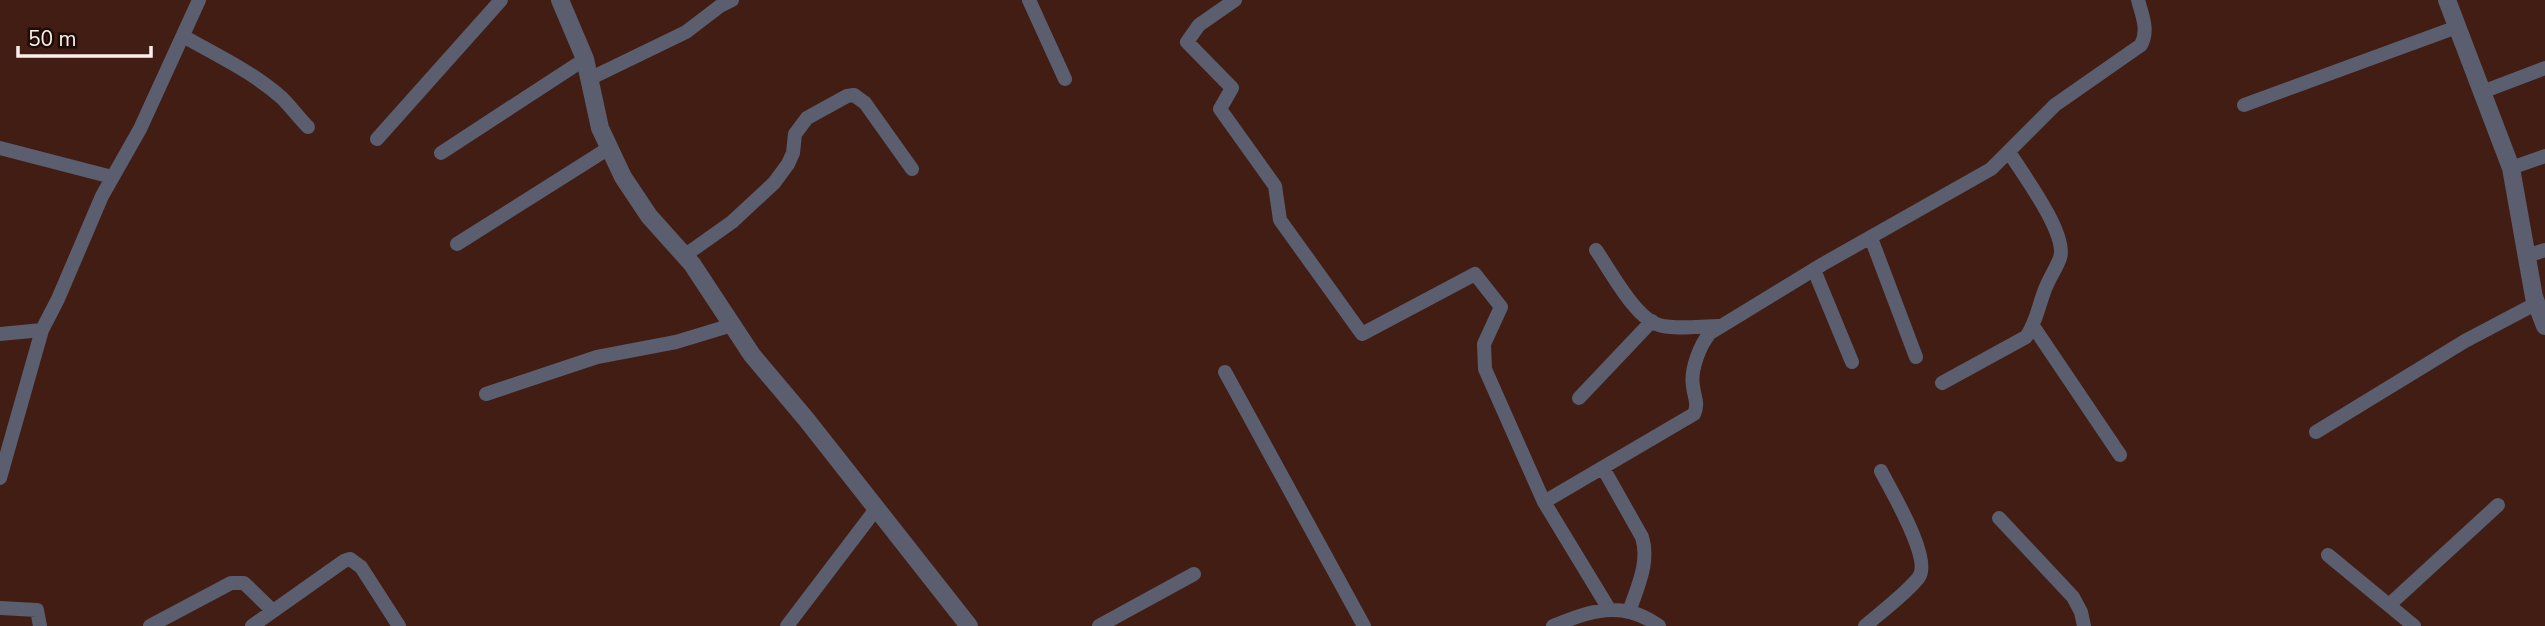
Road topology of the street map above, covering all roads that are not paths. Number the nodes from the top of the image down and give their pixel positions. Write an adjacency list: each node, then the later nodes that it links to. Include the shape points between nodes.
1 (199, 0): 10 (street)
2 (501, 0): 18 (street)
3 (560, 0): 11 (street)
4 (732, 0): 13 (street, via 686,32)
5 (1029, 0): 14 (street)
6 (1235, 0): 53 (street, via 1199,25 1186,42 1232,88 1220,109 1275,186 1280,220 1362,334 1475,274 1501,307 1484,344 1485,369)
7 (2138, 0): 21 (street, via 2145,28 2141,45 2041,116)
8 (2447, 0): 9 (street)
9 (2457, 27): 15 (street); 16 (street)
10 (183, 36): 17 (street, via 270,89); 26 (street)
11 (584, 59): 13 (street); 22 (street)
12 (2545, 68): 15 (street)
13 (589, 79): 20 (street)
14 (1065, 79)
15 (2482, 92): 24 (street)
16 (2244, 105)
17 (307, 127)
18 (377, 139)
19 (0, 148): 26 (street)
20 (609, 148): 28 (street); 31 (street, via 649,216)
21 (2009, 152): 27 (street, via 1991,169); 38 (street, via 2057,232 2061,247)
22 (441, 153)
23 (2545, 156): 24 (street)
24 (2511, 168): 32 (street)
25 (912, 169): 31 (street, via 865,103 847,96 807,118 795,134 788,164 774,183 732,222)
26 (112, 177): 40 (street)
27 (1871, 238): 33 (street); 42 (street)
28 (457, 244)
29 (1596, 250): 35 (street, via 1636,307)
30 (2545, 250): 32 (street)
31 (684, 256): 36 (street)
32 (2527, 256): 34 (street)
33 (1814, 270): 37 (street); 43 (street)
34 (2537, 303): 39 (street); 48 (street)
35 (1652, 321): 37 (street, via 1678,327); 47 (street)
36 (732, 325): 46 (street, via 676,342 597,357); 55 (street)
37 (1719, 326): 50 (street, via 1704,340 1692,374 1697,402 1694,414)
38 (2034, 326): 45 (street, via 2015,345); 49 (street)
39 (2545, 326)
40 (42, 330): 41 (street); 52 (street)
41 (0, 334)
42 (1916, 357)
43 (1852, 362)
44 (1225, 372): 71 (street)
45 (1942, 383)
46 (486, 394)
47 (1579, 398)
48 (2316, 432)
49 (2120, 455)
50 (1603, 468): 53 (street); 63 (street, via 1646,550)
51 (1881, 471): 74 (street, via 1923,564 1918,578)
52 (0, 478)
53 (1544, 502): 61 (street)
54 (2498, 505): 59 (street)
55 (876, 509): 68 (street); 69 (street)
56 (2000, 519): 75 (street, via 2073,597)
57 (2328, 555): 59 (street)
58 (1194, 574): 70 (street)
59 (2389, 605): 76 (street)
60 (0, 608): 64 (street, via 37,610)
61 (1609, 609): 63 (street); 72 (street)
62 (273, 611): 65 (street, via 244,583 231,583); 66 (street); 67 (street, via 350,559)
63 (1629, 612): 73 (street)
64 (40, 626)
65 (150, 626)
66 (252, 626)
67 (400, 626)
68 (787, 626)
69 (969, 626)
70 (1099, 626)
71 (1364, 626)
72 (1553, 626)
73 (1659, 626)
74 (1865, 626)
75 (2084, 626)
76 (2414, 626)

